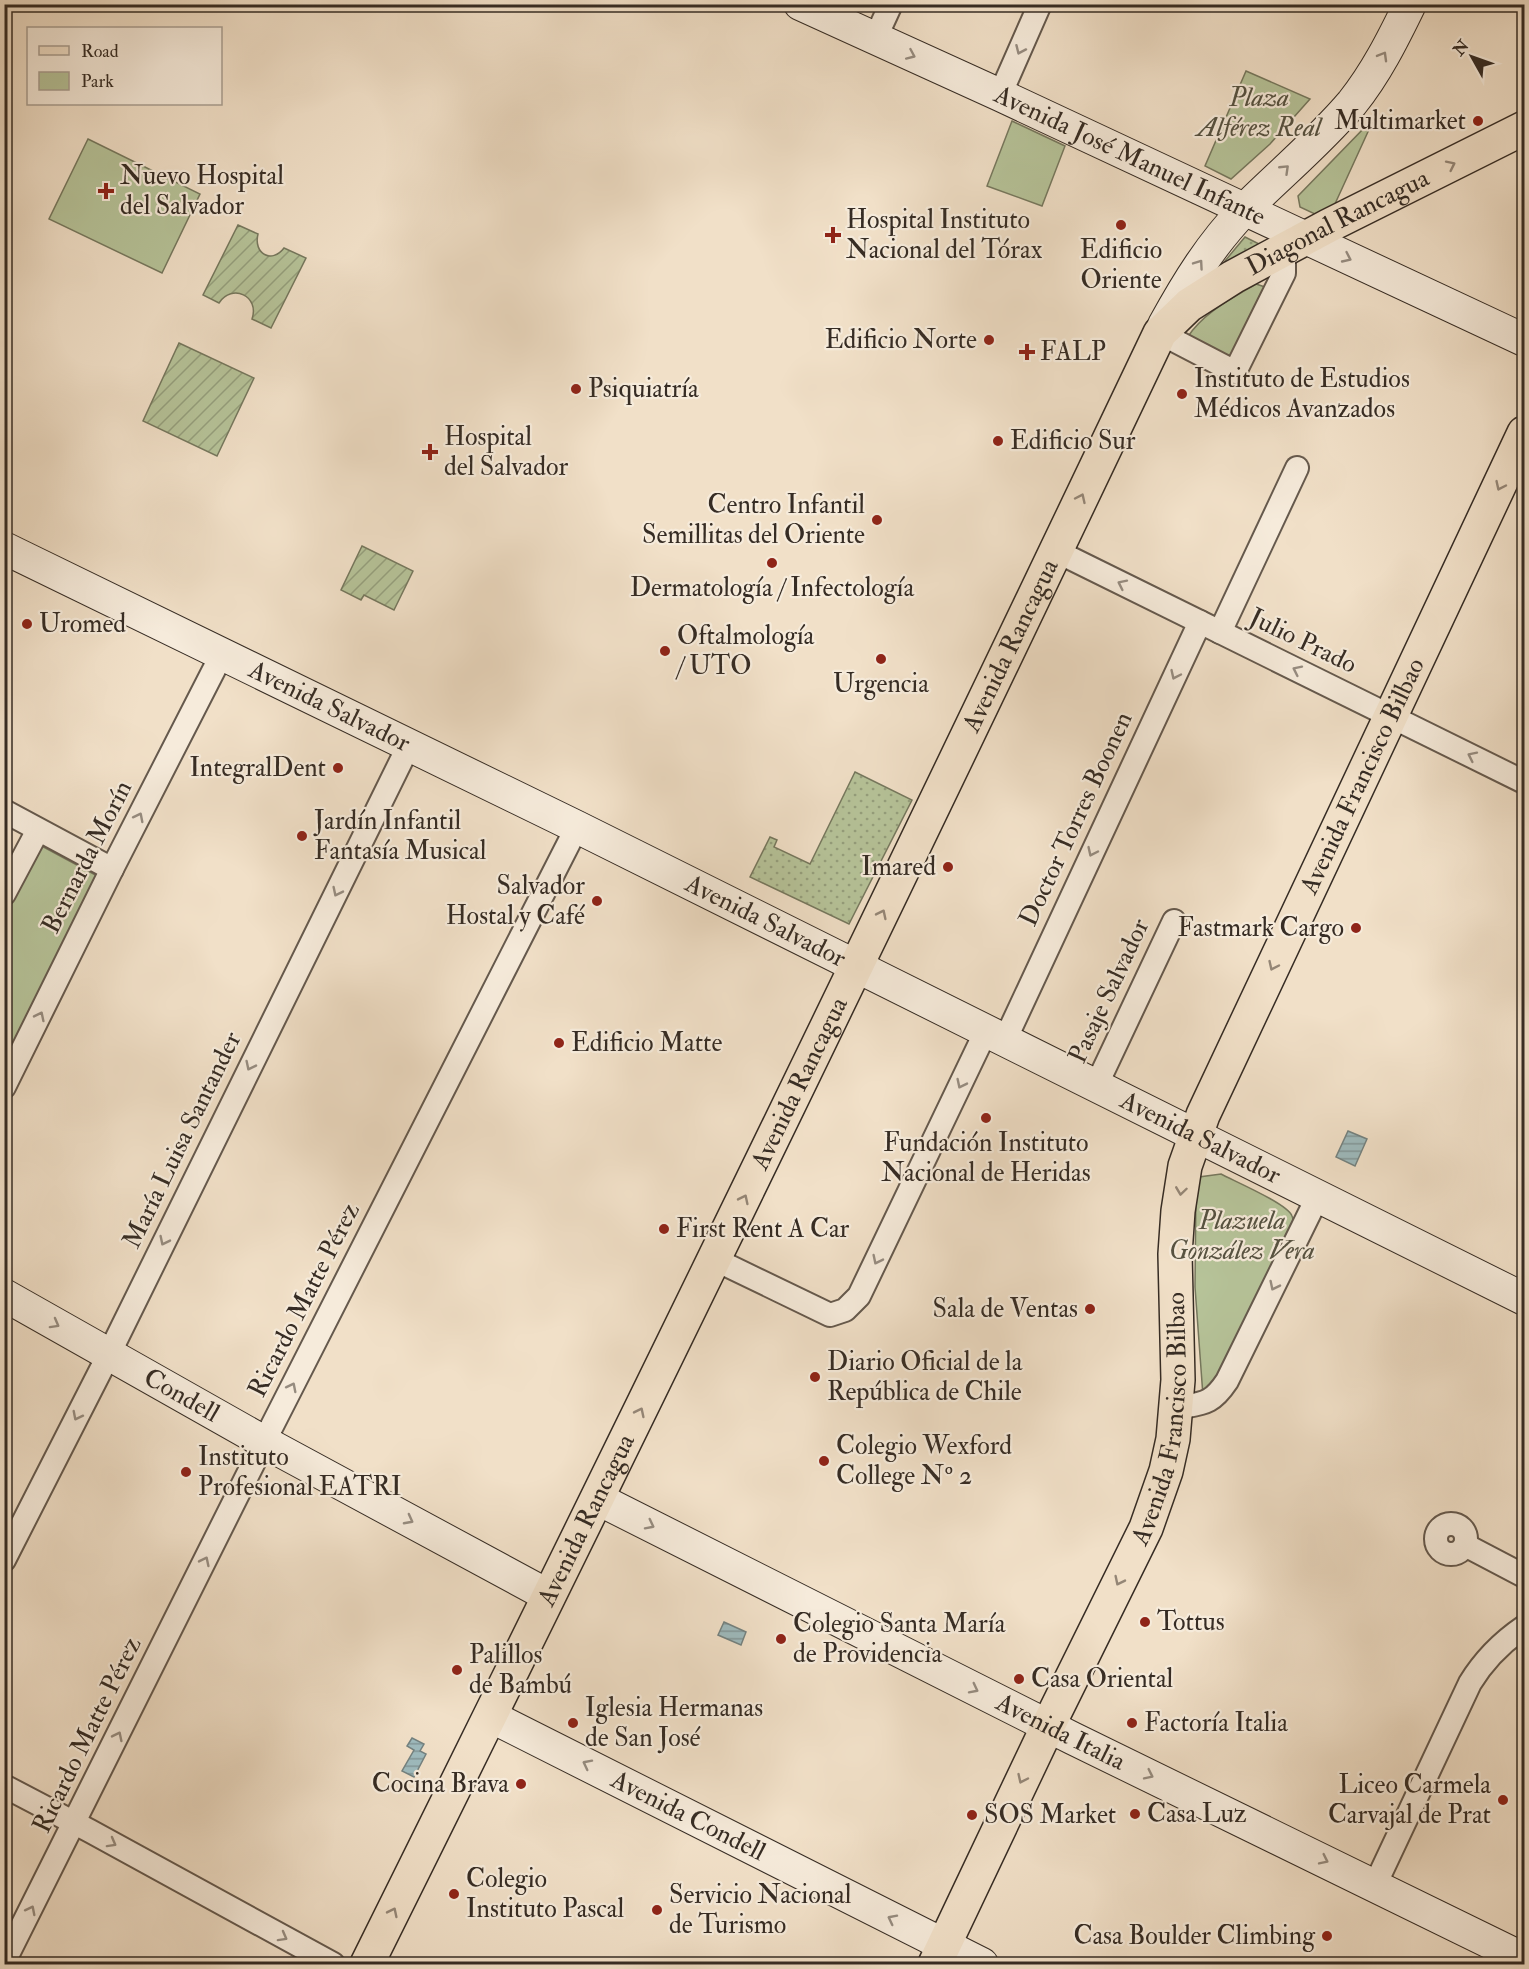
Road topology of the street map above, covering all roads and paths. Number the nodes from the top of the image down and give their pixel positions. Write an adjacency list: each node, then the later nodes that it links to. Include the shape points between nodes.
1 (800, 4): 5 (street, Avenida José Manuel Infante)
2 (891, 4): 5 (street)
3 (1040, 4): 6 (street, one-way to 6)
4 (1410, 4): 8 (street, Avenida Rancagua, one-way to 4, via 1351,103 1377,67)
5 (875, 39): 6 (street, Avenida José Manuel Infante, one-way to 6)
6 (1000, 95): 8 (street, Avenida José Manuel Infante)
7 (1524, 128): 9 (main road, Diagonal Rancagua, one-way to 7)
8 (1244, 210): 9 (street, Avenida José Manuel Infante); 10 (street, Avenida Rancagua, one-way to 8, via 1204,257)
9 (1295, 245): 10 (main road, Diagonal Rancagua, via 1209,290); 10 (street, via 1235,372); 11 (street, Avenida José Manuel Infante, one-way to 11)
10 (1160, 333): 15 (main road, Avenida Rancagua, one-way to 10)
11 (1524, 340)
12 (1524, 433): 18 (main road, Avenida Francisco Bilbao, one-way to 18)
13 (1297, 468): 16 (street, Doctor Torres Boonen)
14 (4, 548): 17 (street, Avenida Salvador)
15 (1056, 551): 16 (street, Julio Prado, one-way to 15); 27 (main road, Avenida Rancagua, one-way to 15)
16 (1210, 627): 18 (street, Julio Prado, one-way to 16); 28 (street, Doctor Torres Boonen, one-way to 28)
17 (222, 654): 19 (street, Avenida Salvador); 24 (street, Bernarda Morín, one-way to 17)
18 (1391, 716): 20 (street, Julio Prado, one-way to 18); 32 (main road, Avenida Francisco Bilbao, one-way to 32)
19 (409, 745): 22 (street, Avenida Salvador); 37 (street, María Luisa Santander, one-way to 37)
20 (1524, 782)
21 (4, 811): 23 (street)
22 (577, 827): 27 (street, Avenida Salvador); 39 (street, Ricardo Matte Pérez, one-way to 22)
23 (38, 830): 24 (street); 25 (street)
24 (112, 869): 29 (street, Bernarda Morín, one-way to 24)
25 (4, 894)
26 (1174, 921): 30 (street, Pasaje Salvador)
27 (856, 966): 28 (street, Avenida Salvador); 34 (main road, Avenida Rancagua, one-way to 27)
28 (996, 1036): 30 (street, Avenida Salvador); 34 (street, Doctor Torres Boonen, one-way to 34, via 859,1296 845,1311 830,1314)
29 (12, 1053): 31 (street, Bernarda Morín)
30 (1096, 1086): 32 (street, Avenida Salvador)
31 (4, 1087)
32 (1196, 1135): 33 (street, Avenida Salvador); 38 (main road, Avenida Francisco Bilbao, one-way to 38, via 1180,1187 1175,1254)
33 (1318, 1196): 36 (street, Avenida Salvador); 38 (street, one-way to 38, via 1227,1381 1211,1400)
34 (714, 1259): 40 (main road, Avenida Rancagua, one-way to 34)
35 (4, 1295): 37 (street, Condell, one-way to 37)
36 (1524, 1299)
37 (109, 1353): 39 (street, Condell); 42 (street, María Luisa Santander, one-way to 42)
38 (1177, 1408): 47 (main road, Avenida Francisco Bilbao, one-way to 47, via 1166,1472 1146,1528)
39 (264, 1442): 44 (street, Condell, one-way to 44); 49 (street, Ricardo Matte Pérez, one-way to 39)
40 (598, 1499): 44 (main road, Avenida Rancagua); 47 (street, Avenida Italia, one-way to 47)
41 (1465, 1545): 43 (street)
42 (4, 1560)
43 (1524, 1576)
44 (549, 1596): 46 (main road, Avenida Rancagua)
45 (1524, 1627): 50 (street, via 1507,1638 1479,1669)
46 (490, 1716): 51 (street, Avenida Condell, one-way to 46); 55 (main road, Avenida Rancagua, one-way to 46)
47 (1048, 1726): 50 (street, Avenida Italia, one-way to 50); 51 (main road, Avenida Francisco Bilbao, one-way to 51)
48 (4, 1786): 49 (street)
49 (75, 1823): 53 (street, Ricardo Matte Pérez, one-way to 49); 54 (street, one-way to 54)
50 (1376, 1885): 52 (street, Avenida Italia)
51 (939, 1955): 56 (street, Avenida Condell)
52 (1524, 1959)
53 (4, 1962)
54 (333, 1965)
55 (367, 1965)
56 (982, 1965)

